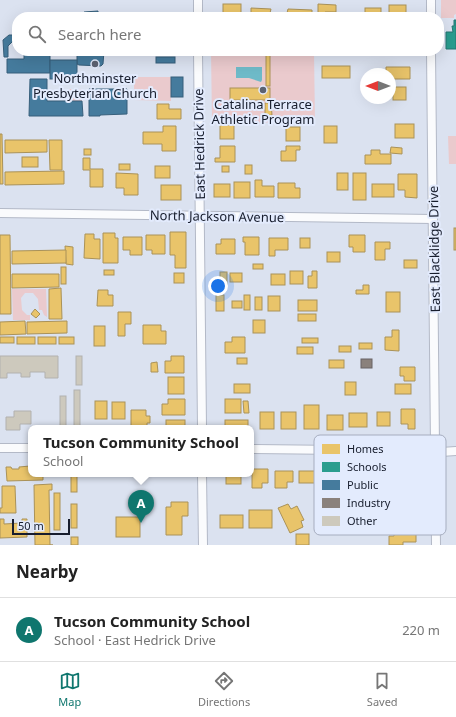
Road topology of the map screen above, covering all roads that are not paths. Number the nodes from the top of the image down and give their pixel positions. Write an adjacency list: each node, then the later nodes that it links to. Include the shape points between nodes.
1 (198, 0): 3 (street)
2 (431, 0): 4 (street)
3 (198, 12)
4 (431, 12)
5 (198, 56): 8 (street, East Hedrick Drive)
6 (431, 56): 9 (street, East Blacklidge Drive)
7 (0, 214): 8 (street, North Jackson Avenue)
8 (200, 216): 9 (street, North Jackson Avenue); 10 (street, East Hedrick Drive)
9 (433, 219): 11 (street, East Blacklidge Drive)
10 (202, 425)
11 (435, 435)
12 (0, 448): 13 (street)
13 (28, 448)
14 (254, 449): 15 (street)
15 (314, 449)
16 (446, 451): 17 (street)
17 (456, 451)
18 (202, 477): 20 (street)
19 (436, 535): 21 (street)
20 (203, 545)
21 (436, 545)

